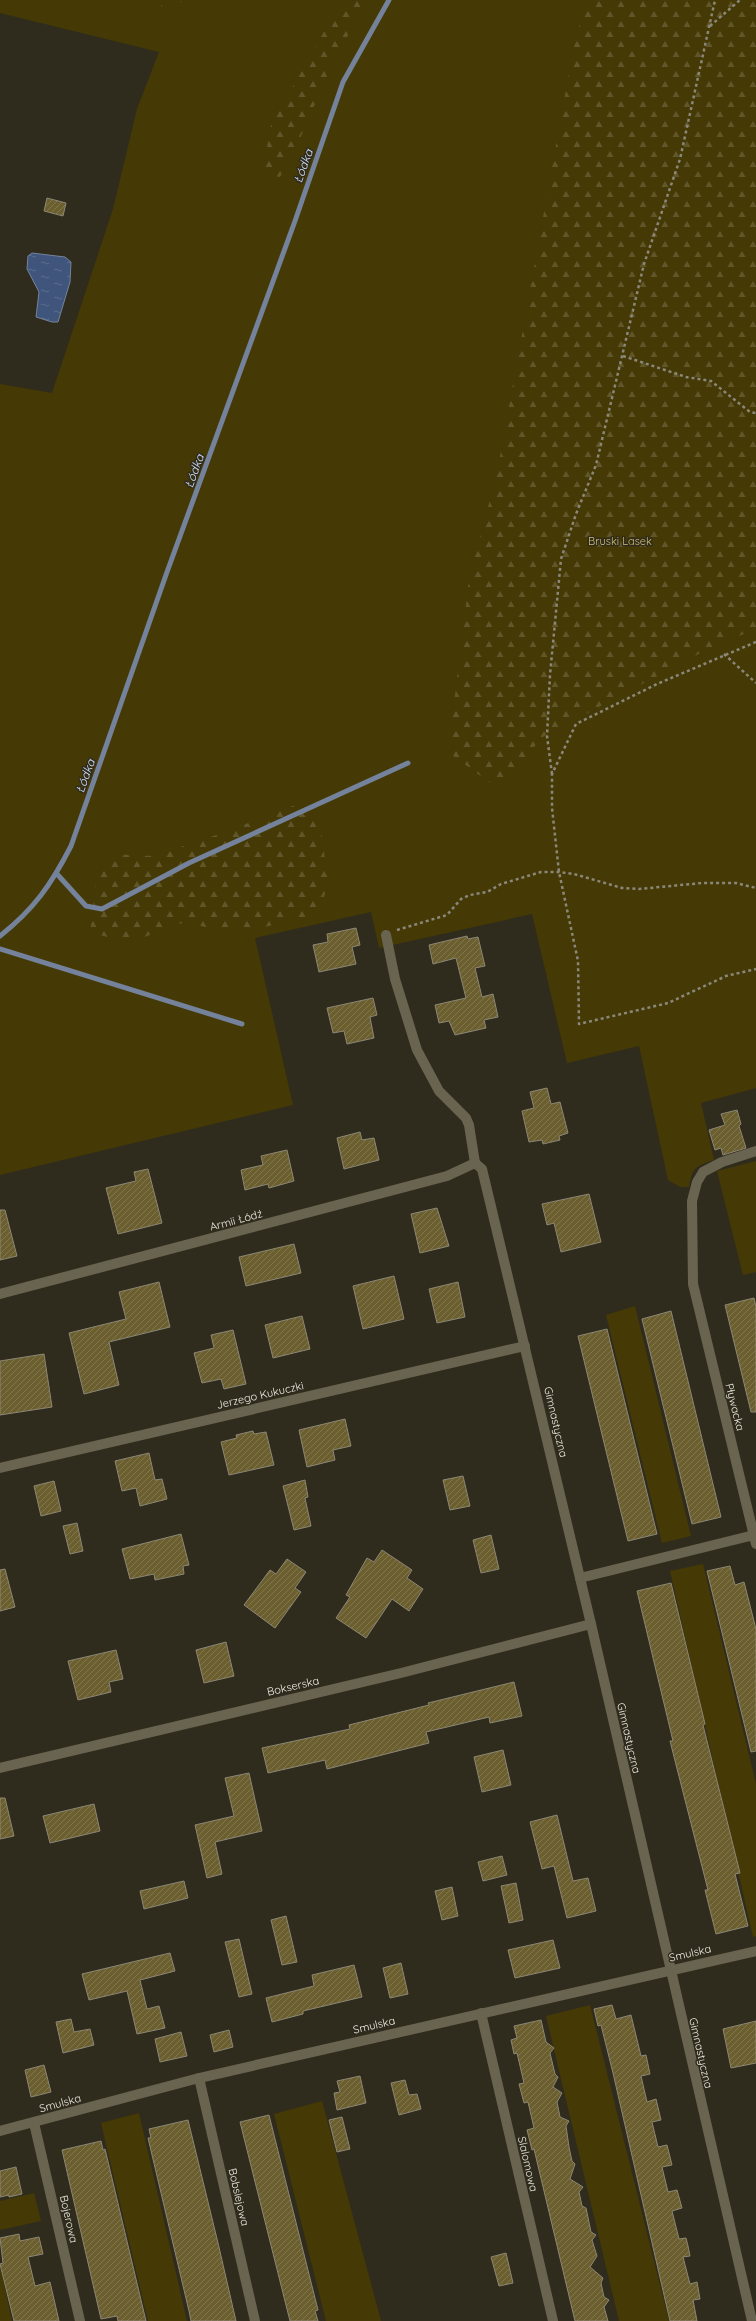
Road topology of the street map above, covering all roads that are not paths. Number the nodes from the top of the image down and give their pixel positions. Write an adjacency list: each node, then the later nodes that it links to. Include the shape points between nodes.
1 (386, 935): 3 (street, via 395,979 417,1050 439,1091 466,1118)
2 (756, 1151): 7 (street, Pływacka, via 722,1162 703,1172 697,1182 692,1201 693,1284)
3 (475, 1163): 4 (street, Armii Łódź, via 447,1176); 5 (street, Gimnastyczna, via 482,1169)
4 (0, 1294)
5 (525, 1346): 6 (street, Jerzego Kukuczki); 8 (street, Gimnastyczna)
6 (0, 1468)
7 (755, 1540): 8 (street, Pływacka)
8 (580, 1578): 9 (street, Gimnastyczna)
9 (591, 1624): 10 (street, Bokserska, via 401,1673); 12 (street, Gimnastyczna)
10 (0, 1768)
11 (756, 1951): 12 (street, Smulska)
12 (669, 1970): 13 (street, Smulska); 20 (street, Gimnastyczna)
13 (481, 2013): 14 (street, Smulska); 19 (street, Slalomowa)
14 (199, 2078): 15 (street, Smulska); 18 (street, Bobslejowa)
15 (34, 2122): 16 (street, Smulska); 17 (street, Bojerowa)
16 (0, 2131)
17 (80, 2321)
18 (255, 2321)
19 (553, 2321)
20 (752, 2321)

